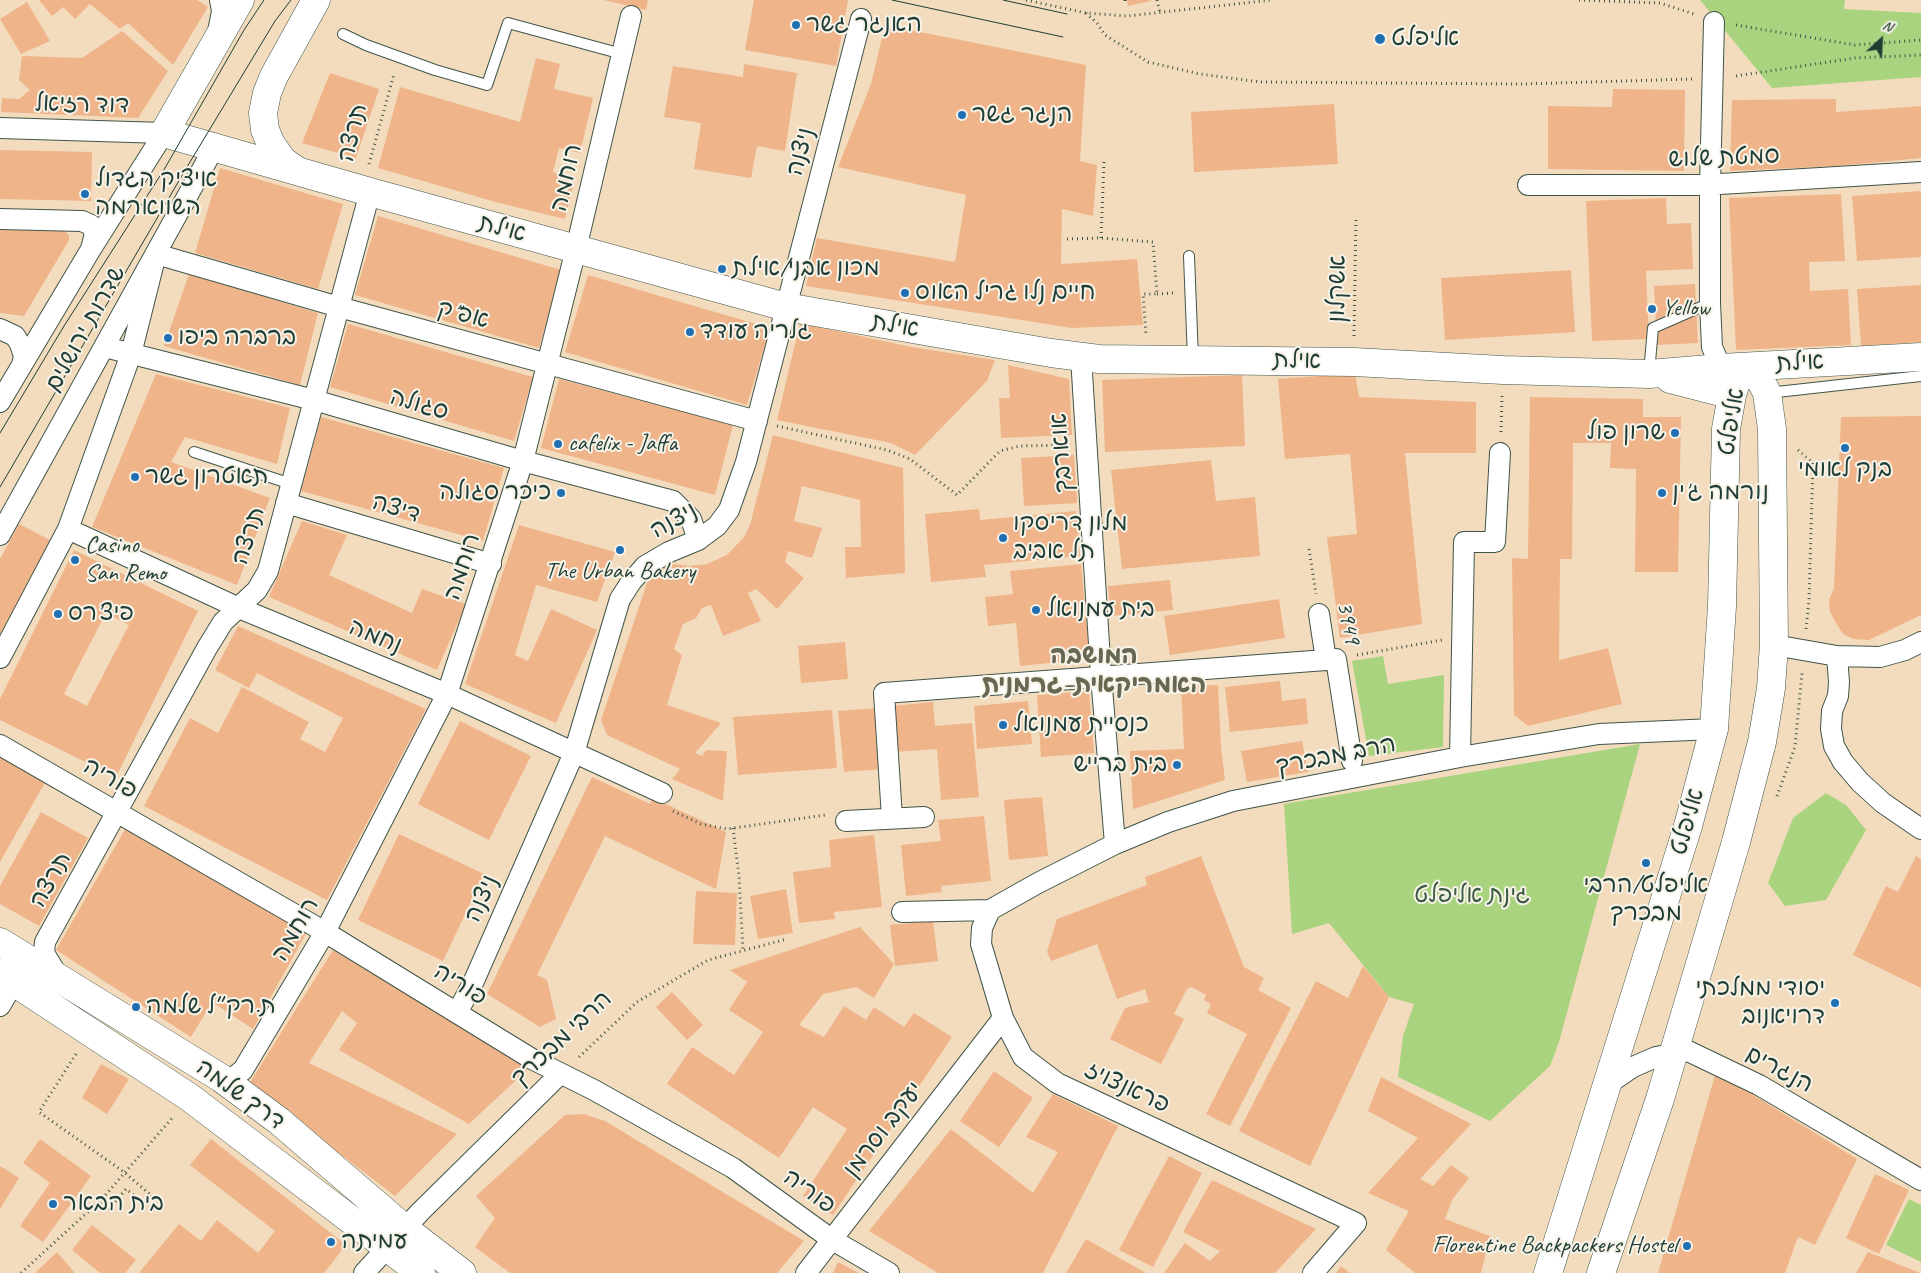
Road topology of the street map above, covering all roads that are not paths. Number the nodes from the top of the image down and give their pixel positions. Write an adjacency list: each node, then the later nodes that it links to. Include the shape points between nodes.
1 (220, 0): 8 (street, via 221,19)
2 (240, 0): 8 (main road)
3 (316, 0): 13 (main road, via 274,76 263,112 271,144 283,161)
4 (631, 16): 9 (street, רוחמה)
5 (861, 19): 25 (street, ניצנה)
6 (1714, 22): 16 (street, אליפלט)
7 (343, 34): 9 (lane, via 435,70 486,85 508,23)
8 (212, 49): 11 (main road)
9 (622, 54): 20 (street, רוחמה)
10 (0, 128): 11 (street, דוד רזיאל)
11 (164, 133): 12 (main road, אילת); 19 (street, שדרות ירושלים)
12 (216, 146): 13 (main road, אילת); 21 (street, שדרות ירושלים)
13 (297, 170): 17 (main road, אילת)
14 (1921, 172): 16 (street, סמטת שלוש)
15 (1528, 185): 16 (street, סמטת שלוש)
16 (1710, 185): 23 (street, אליפלט)
17 (370, 192): 20 (main road, אילת); 24 (street, תרצה)
18 (0, 219): 19 (street, via 82,221 94,228 95,239)
19 (91, 249): 33 (street, שדרות ירושלים)
20 (576, 249): 25 (main road, אילת); 32 (street, רוחמה)
21 (156, 254): 24 (street, אפ"ק); 27 (street, שדרות ירושלים); 28 (street)
22 (1189, 256): 31 (lane)
23 (1710, 304): 34 (street, אליפלט, via 1712,347); 35 (lane, via 1653,328)
24 (339, 307): 32 (street, אפ"ק); 39 (street, תרצה)
25 (786, 307): 29 (main road, אילת); 41 (street, ניצנה)
26 (0, 329): 33 (street, via 15,336 20,344 24,356)
27 (105, 347): 28 (street, סגולה); 47 (street, שדרות ירושלים)
28 (131, 354): 39 (street, סגולה); 46 (street)
29 (1081, 357): 31 (main road, אילת); 57 (street, אוארבך)
30 (1921, 357): 34 (main road, אילת)
31 (1193, 360): 35 (main road, אילת, via 1354,362)
32 (547, 364): 41 (street, אפ"ק); 44 (street, רוחמה)
33 (22, 365): 40 (street, שדרות ירושלים)
34 (1733, 368): 35 (main road, אילת); 37 (main road, אליפלט, via 1736,382); 38 (main road, אליפלט, via 1761,381)
35 (1649, 374): 37 (main road, אילת)
36 (1921, 376): 38 (lane, אילת)
37 (1732, 394): 59 (main road, אליפלט, via 1726,429 1722,606)
38 (1768, 394): 53 (main road, אליפלט, via 1772,429)
39 (314, 400): 44 (street, סגולה); 45 (street, תרצה)
40 (0, 402)
41 (757, 422): 48 (street, ניצנה, via 729,510 717,526)
42 (194, 452): 45 (lane)
43 (1500, 453): 62 (street, via 1495,542 1464,542)
44 (523, 461): 48 (street, סגולה, via 673,501 691,519); 49 (street, רוחמה)
45 (289, 494): 49 (street, דיצה); 50 (street, תרצה, via 268,571 257,590)
46 (68, 529): 50 (street, נחמה); 55 (street)
47 (0, 535)
48 (698, 540): 61 (street, ניצנה, via 645,566 620,600)
49 (490, 564): 58 (street, רוחמה)
50 (239, 608): 58 (street, נחמה); 65 (street, תרצה, via 223,622 207,648)
51 (1319, 614): 56 (street, 3949)
52 (1921, 642): 54 (street, via 1880,657)
53 (1774, 645): 54 (street); 80 (main road, אליפלט, via 1762,742)
54 (1837, 656): 69 (street, via 1838,696 1832,712 1831,729 1834,746 1860,782 1883,803)
55 (0, 658)
56 (1326, 660): 57 (street); 63 (street, 3949, via 1336,659)
57 (1101, 676): 67 (street, via 884,693); 70 (street, אוארבך)
58 (447, 694): 61 (street, נחמה); 73 (street, רוחמה)
59 (1714, 729): 62 (street, הרב מבכרך, via 1599,734); 83 (main road, אליפלט, via 1688,826)
60 (0, 745): 65 (street, פוריה)
61 (574, 753): 64 (street, נחמה); 78 (street, ניצנה)
62 (1460, 757): 70 (street, הרב מבכרך, via 1233,801 1168,822)
63 (1352, 761)
64 (663, 800)
65 (118, 812): 73 (street, פוריה); 76 (street, תרצה, via 45,942 46,958)
66 (924, 816): 67 (street)
67 (892, 818): 68 (street)
68 (846, 821)
69 (1921, 829)
70 (1115, 844): 71 (street, הרב מבכרך)
71 (990, 910): 72 (street); 79 (street, פראנצויז, via 982,928 982,944)
72 (902, 912)
73 (325, 932): 78 (street, פוריה); 82 (street, רוחמה, via 243,1070 234,1077)
74 (0, 942): 76 (main road, דרך שלמה)
75 (7, 977): 77 (street); 85 (main road, דרך שלמה)
76 (61, 981): 82 (main road, דרך שלמה)
77 (0, 1006)
78 (458, 1013): 81 (street, פוריה)
79 (1003, 1018): 86 (street, יעקב וסרמן); 92 (street, פראנצויז, via 1023,1056 1057,1083 1356,1223)
80 (1674, 1052): 83 (street, הנגרים, via 1633,1067); 84 (street, הנגרים, via 1688,1051 1759,1085); 94 (main road, אליפלט)
81 (560, 1074): 85 (street, הרבי מבכרך); 86 (street, פוריה, via 733,1168)
82 (221, 1078): 85 (main road, דרך שלמה, via 279,1121)
83 (1608, 1084): 93 (main road, אליפלט)
84 (1921, 1180)
85 (396, 1238): 87 (street, הרבי מבכרך); 88 (main road, דרך שלמה); 89 (main road, דרך שלמה)
86 (831, 1239): 90 (street, יעקב וסרמן); 91 (street, פוריה)
87 (364, 1273)
88 (421, 1273)
89 (462, 1273)
90 (806, 1273)
91 (889, 1273)
92 (1313, 1273)
93 (1548, 1273)
94 (1601, 1273)

